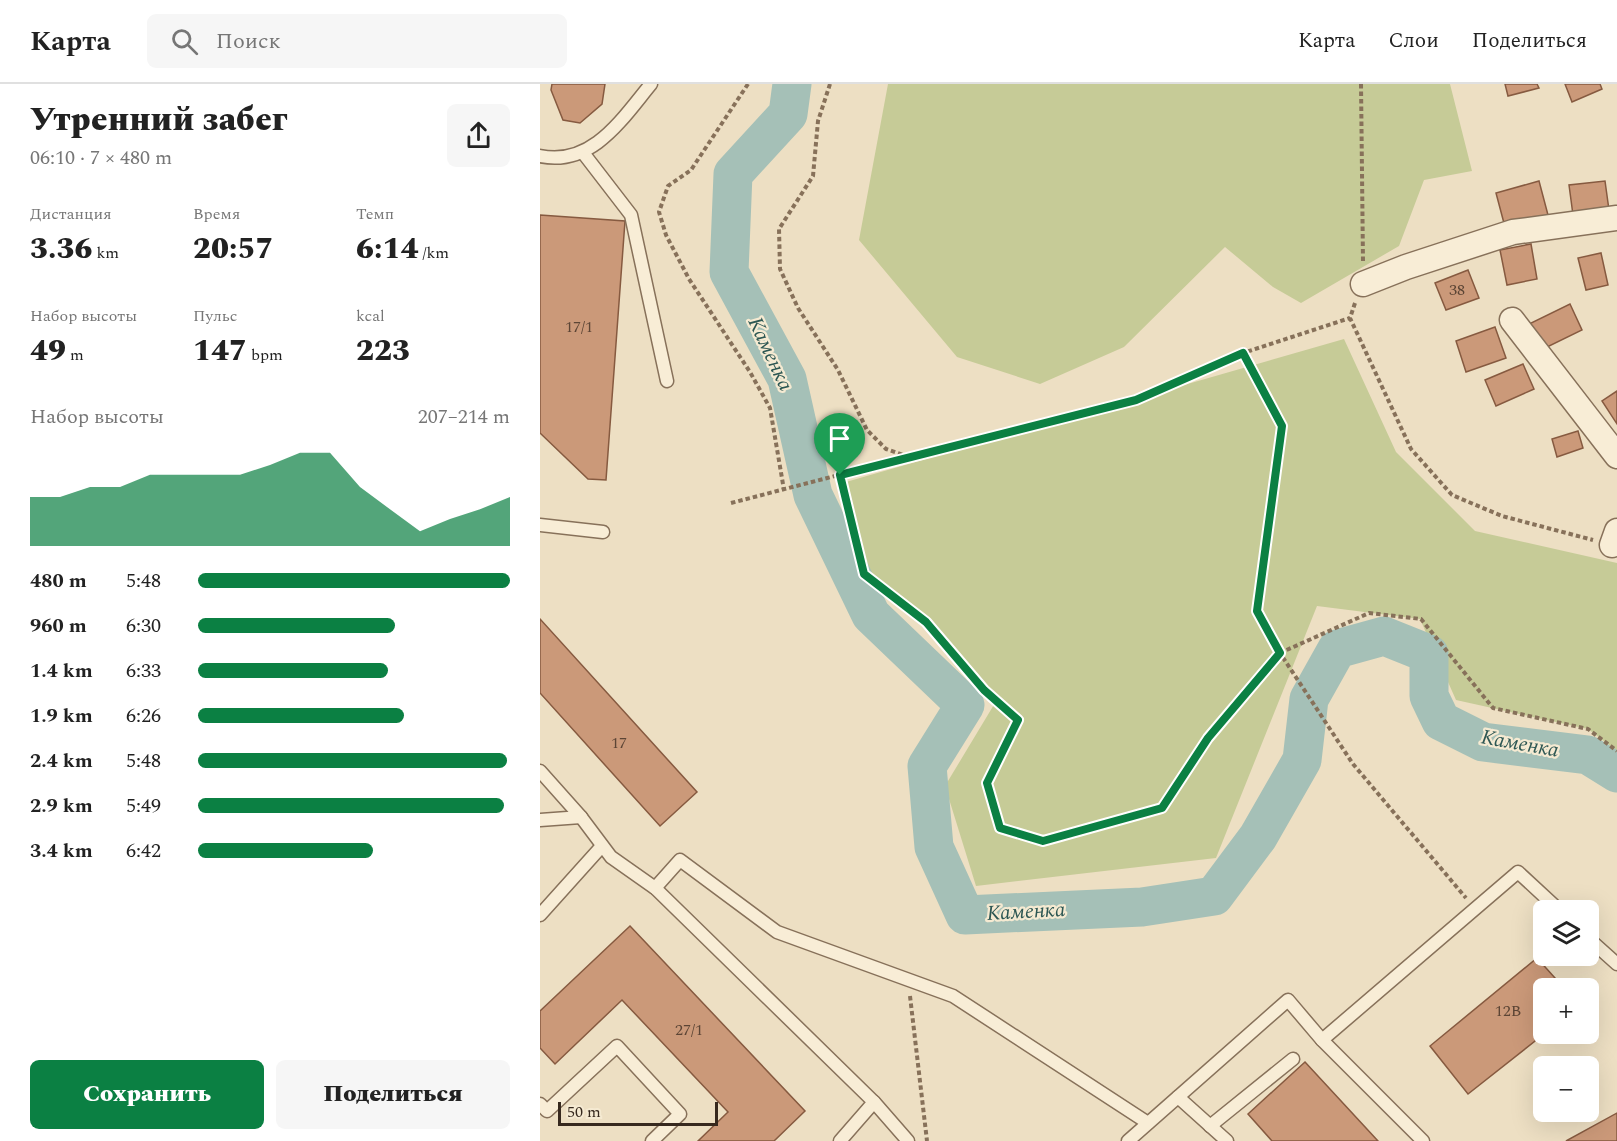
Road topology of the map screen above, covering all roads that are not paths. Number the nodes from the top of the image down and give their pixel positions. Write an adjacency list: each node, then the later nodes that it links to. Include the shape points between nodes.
1 (651, 84): 2 (lane, via 617,126)
2 (584, 154): 3 (lane); 7 (lane, via 631,215)
3 (540, 156)
4 (1617, 218): 5 (street, via 1513,231)
5 (1363, 285)
6 (1512, 320): 8 (street)
7 (667, 381)
8 (1617, 456)
9 (540, 525): 10 (lane)
10 (603, 532)
11 (540, 771): 12 (lane)
12 (580, 817): 13 (lane); 14 (lane)
13 (540, 820)
14 (602, 846): 15 (lane); 17 (lane)
15 (655, 888): 23 (lane); 25 (lane, via 680,860 777,932 953,996)
16 (1548, 900): 20 (lane, via 1518,872)
17 (540, 915)
18 (1599, 948): 19 (lane)
19 (1617, 964)
20 (1322, 1040): 22 (lane, via 1288,1000); 32 (lane)
21 (1293, 1059): 26 (lane)
22 (1178, 1097): 25 (lane); 26 (lane)
23 (874, 1102): 28 (lane); 29 (lane)
24 (540, 1104): 27 (lane, via 547,1111 617,1046 680,1114)
25 (1148, 1123): 30 (lane)
26 (1210, 1126): 31 (lane)
27 (652, 1141)
28 (840, 1141)
29 (908, 1141)
30 (1128, 1141)
31 (1227, 1141)
32 (1423, 1141)

